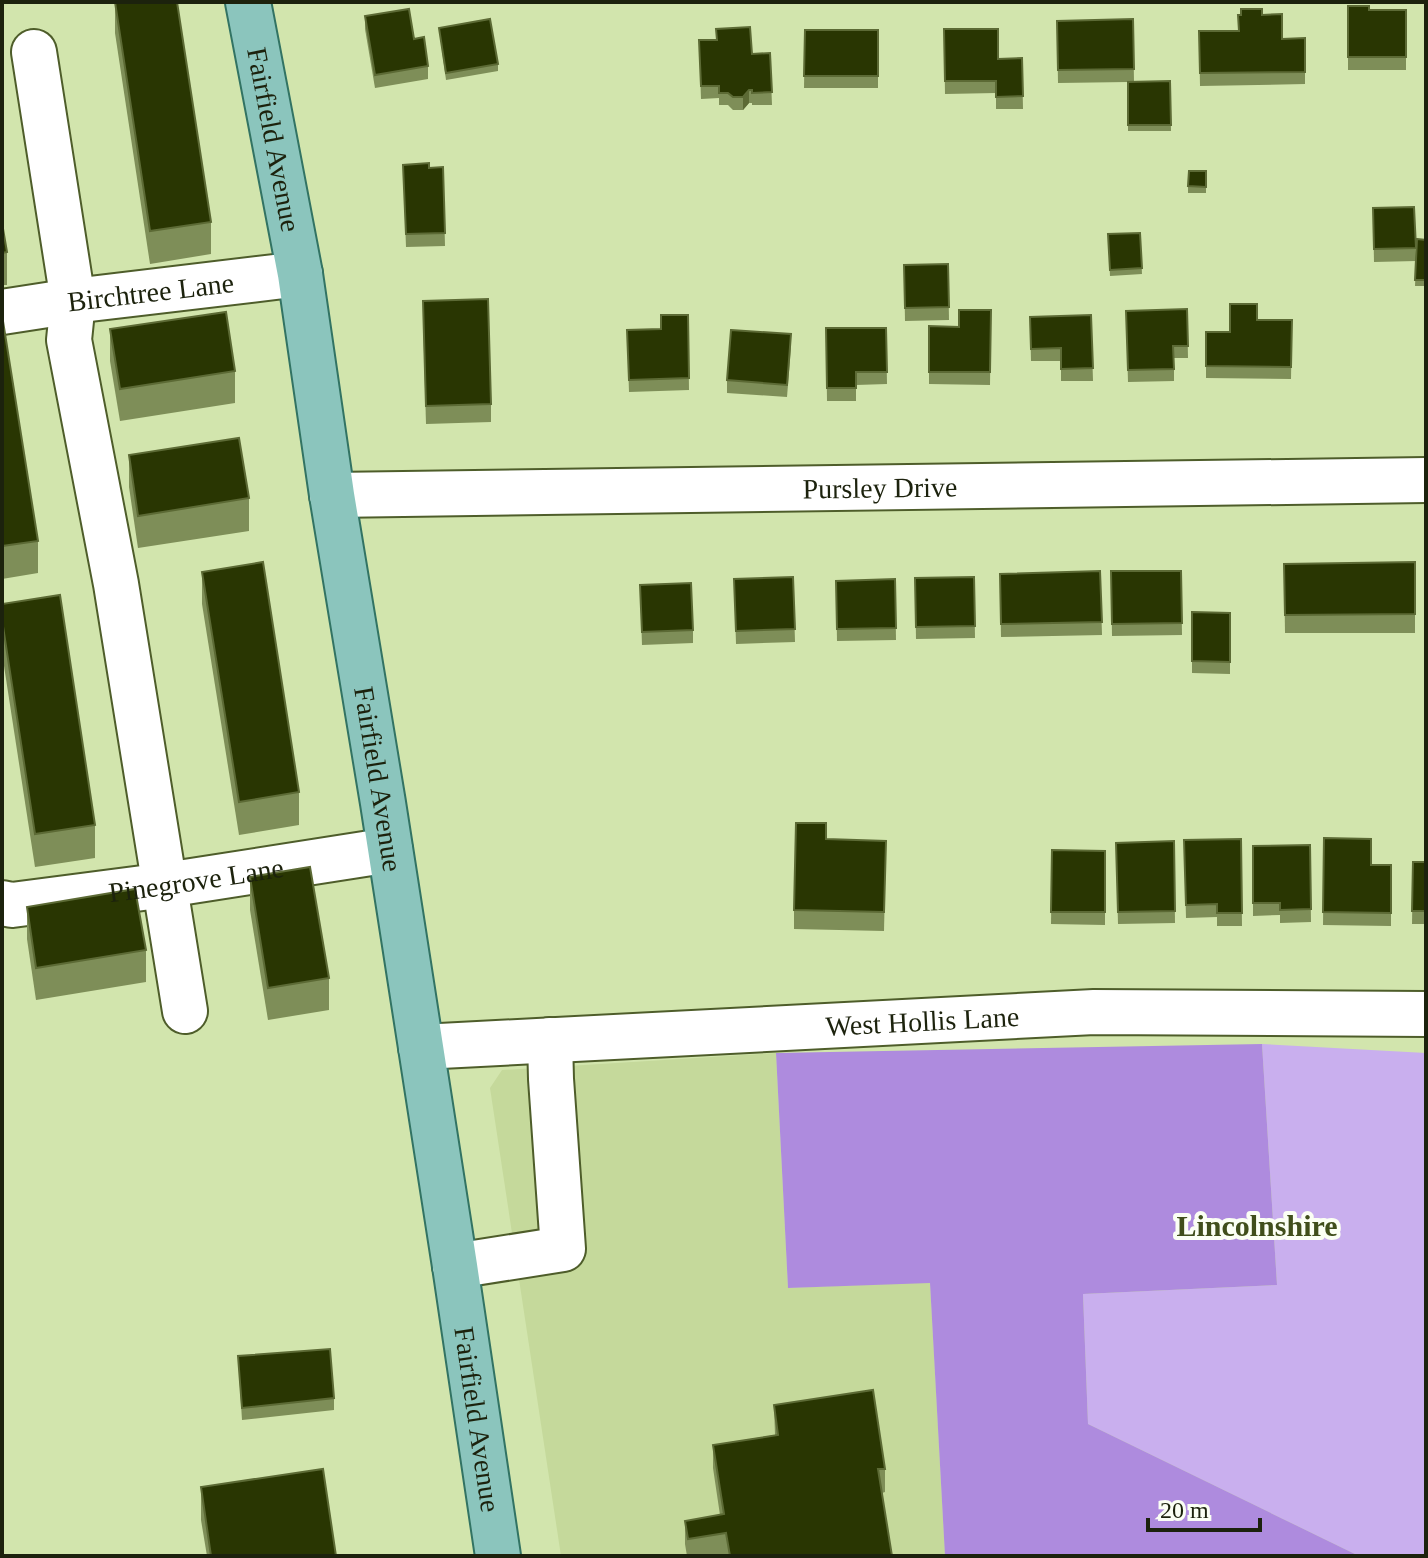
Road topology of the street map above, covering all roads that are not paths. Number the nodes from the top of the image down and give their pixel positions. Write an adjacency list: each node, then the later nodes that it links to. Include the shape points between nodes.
1 (248, 2): 3 (main road, Fairfield Avenue)
2 (34, 52): 4 (street)
3 (300, 274): 4 (street, Birchtree Lane); 7 (main road, Fairfield Avenue)
4 (73, 301): 5 (street, Birchtree Lane); 9 (street, via 69,340)
5 (2, 312)
6 (1426, 480): 7 (street, Pursley Drive)
7 (332, 495): 8 (main road, Fairfield Avenue)
8 (390, 850): 9 (street, Pinegrove Lane); 14 (main road, Fairfield Avenue)
9 (166, 885): 10 (street, Pinegrove Lane); 11 (street)
10 (2, 903)
11 (185, 1011)
12 (1426, 1014): 13 (street, West Hollis Lane, via 1094,1012)
13 (550, 1040): 14 (street, West Hollis Lane); 15 (street, via 563,1249)
14 (421, 1047): 15 (main road, Fairfield Avenue)
15 (455, 1266): 16 (main road, Fairfield Avenue)
16 (498, 1556)

